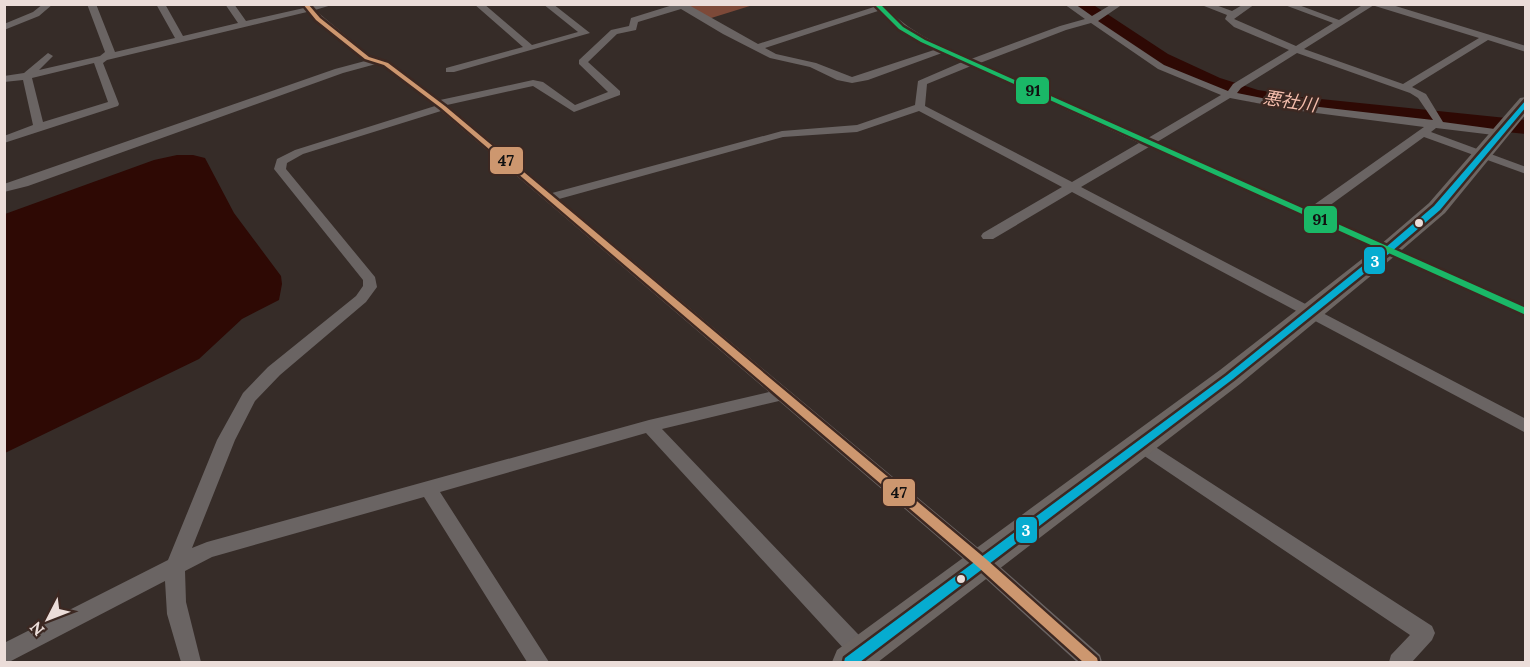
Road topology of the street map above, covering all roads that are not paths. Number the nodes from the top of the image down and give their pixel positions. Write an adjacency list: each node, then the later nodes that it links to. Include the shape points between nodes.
1 (49, 4): 22 (street)
2 (90, 4): 33 (street, via 110,53)
3 (160, 4): 25 (street)
4 (229, 4): 21 (street)
5 (331, 4): 17 (street)
6 (478, 4): 28 (street)
7 (547, 4): 23 (street)
8 (1068, 4): 19 (street)
9 (1119, 4): 19 (street)
10 (1203, 4): 18 (street)
11 (1251, 4): 18 (street)
12 (1286, 4): 20 (street)
13 (1371, 4): 20 (street)
14 (1378, 4): 24 (street)
15 (680, 5): 26 (street, via 634,20 633,28 614,32); 27 (street)
16 (877, 6): 27 (street); 30 (street, via 900,28)
17 (308, 7): 21 (street); 34 (street, via 318,20)
18 (1233, 14): 31 (street, via 1229,19 1232,22)
19 (1091, 20): 35 (street); 40 (street, via 1161,67)
20 (1340, 23): 31 (street)
21 (244, 25): 25 (street)
22 (4, 27)
23 (585, 33): 26 (street); 28 (street)
24 (1487, 37): 29 (street); 39 (street)
25 (181, 40): 33 (street)
26 (602, 45): 41 (street, via 582,62 616,93 584,106 574,109 533,83)
27 (759, 47): 30 (street, via 773,56 813,65 852,80)
28 (530, 48): 36 (street)
29 (1526, 49)
30 (942, 50): 35 (street)
31 (1297, 50): 39 (street); 40 (street)
32 (48, 56): 37 (street)
33 (105, 57): 37 (street); 45 (street, via 98,62 114,104)
34 (375, 61): 41 (street, via 386,64); 52 (street)
35 (971, 62): 42 (street, via 921,83); 48 (street)
36 (450, 70)
37 (27, 76): 38 (street); 45 (street)
38 (4, 79)
39 (1404, 87): 43 (street, via 1422,96)
40 (1233, 91): 43 (street, via 1293,107); 48 (street)
41 (441, 105): 53 (street); 65 (street, via 281,161 280,169 370,280 370,287 249,397 226,440)
42 (920, 107): 51 (street); 53 (street, via 853,129 782,134)
43 (1437, 119): 44 (street); 46 (street)
44 (1511, 121): 49 (main road)
45 (39, 127): 47 (street)
46 (1422, 132): 49 (street); 54 (street)
47 (4, 140)
48 (1150, 143): 51 (street); 54 (street)
49 (1484, 155): 50 (street); 56 (main road, via 1437,208)
50 (1526, 171)
51 (1072, 186): 55 (street); 58 (street)
52 (4, 188)
53 (550, 197): 59 (street)
54 (1309, 214): 56 (street)
55 (988, 236)
56 (1388, 250): 57 (street); 58 (main road)
57 (1526, 312)
58 (1310, 313): 61 (street); 62 (main road)
59 (782, 394): 60 (street); 64 (street)
60 (649, 426): 63 (street); 67 (street)
61 (1526, 428)
62 (1140, 444): 64 (main road); 71 (street, via 1425,633)
63 (428, 488): 65 (street, via 207,550); 69 (street)
64 (982, 563): 67 (main road); 70 (street)
65 (176, 564): 66 (street); 68 (street, via 173,597)
66 (4, 654)
67 (861, 660)
68 (191, 663)
69 (539, 663)
70 (1092, 663)
71 (1400, 663)

